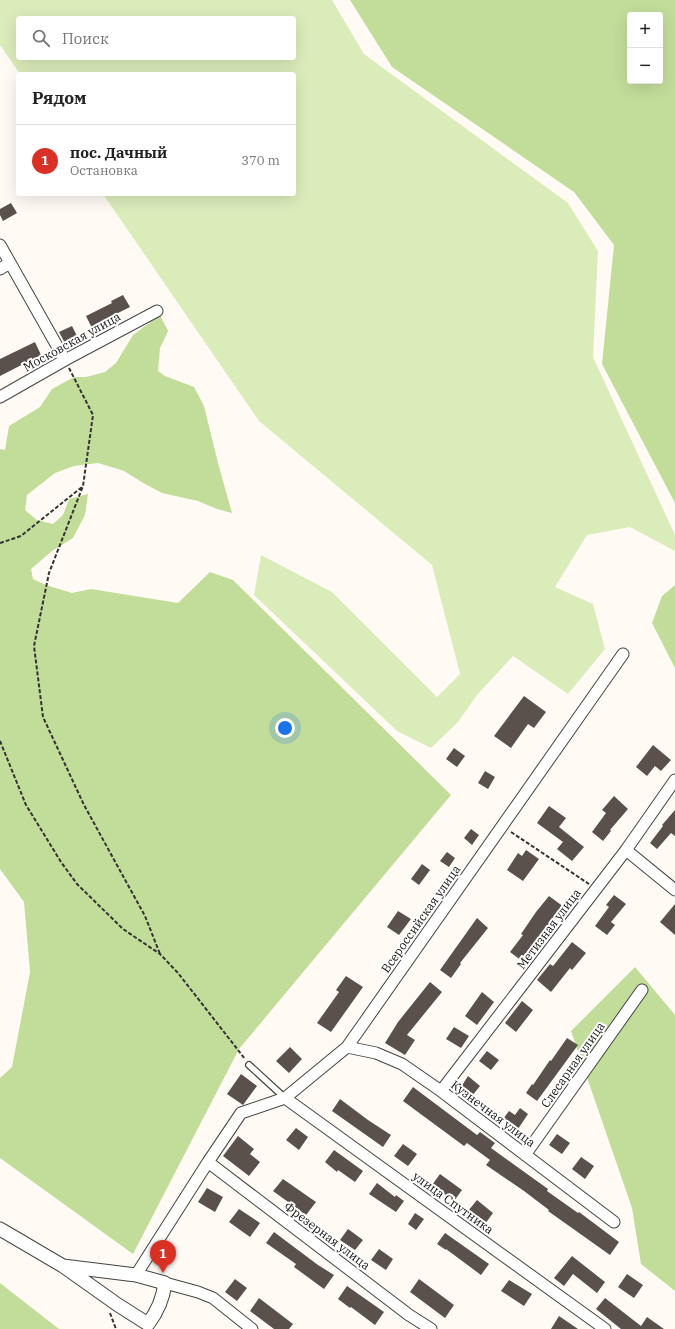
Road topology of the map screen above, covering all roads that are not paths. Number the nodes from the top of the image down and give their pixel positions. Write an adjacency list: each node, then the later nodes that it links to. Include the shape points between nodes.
1 (0, 245): 2 (street)
2 (10, 263): 3 (street); 5 (street)
3 (0, 269)
4 (157, 311): 5 (street, Московская улица)
5 (65, 360): 6 (street, Московская улица)
6 (0, 397)
7 (623, 654): 12 (street, Всероссийская улица)
8 (675, 780): 9 (street, Метизная улица)
9 (626, 850): 10 (street); 14 (street, Метизная улица)
10 (675, 890)
11 (642, 990): 16 (street, Слесарная улица)
12 (347, 1047): 14 (street, Кузнечная улица, via 376,1053 402,1064); 15 (street, Всероссийская улица)
13 (249, 1065): 15 (lane)
14 (441, 1091): 16 (street, Кузнечная улица)
15 (286, 1098): 17 (street, Всероссийская улица, via 241,1113); 26 (street, улица Спутника)
16 (525, 1155): 18 (street, Кузнечная улица)
17 (208, 1162): 21 (street, Всероссийская улица); 25 (street, Фрезерная улица)
18 (614, 1222)
19 (0, 1229): 20 (street)
20 (63, 1266): 21 (street); 23 (street)
21 (136, 1275): 22 (street)
22 (165, 1283): 23 (street, via 164,1295); 24 (street, via 213,1298)
23 (152, 1326)
24 (252, 1329)
25 (431, 1329)
26 (605, 1329)

